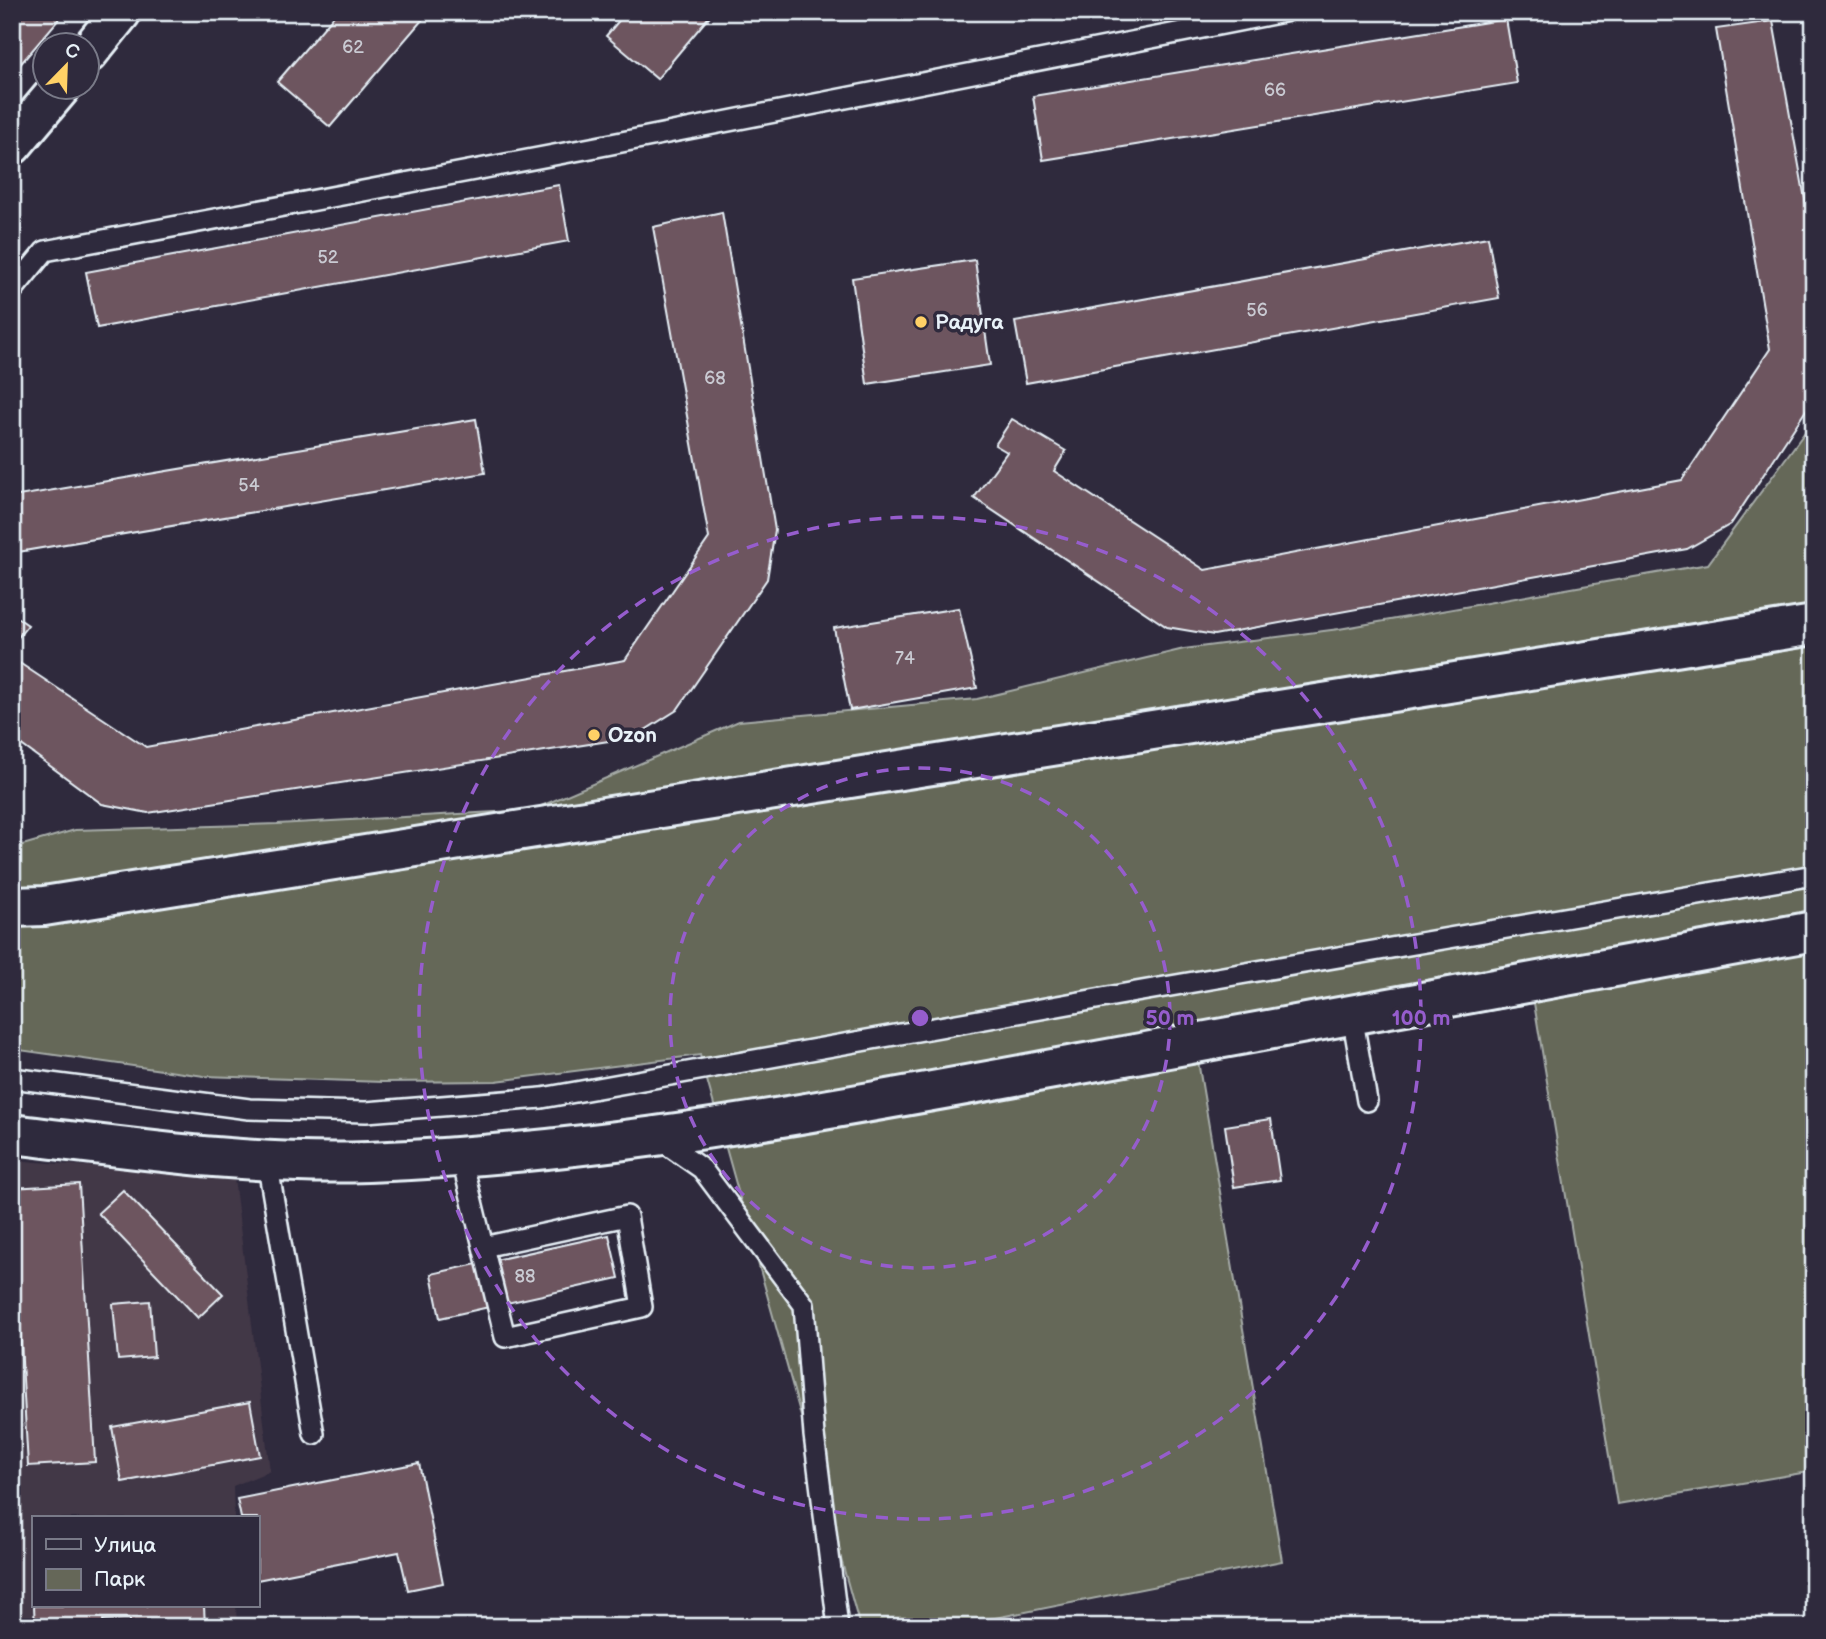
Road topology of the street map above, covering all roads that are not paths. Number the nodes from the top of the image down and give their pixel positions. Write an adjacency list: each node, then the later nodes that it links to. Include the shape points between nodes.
1 (121, 12): 3 (street)
2 (1284, 12): 6 (lane, via 45,251)
3 (102, 36)
4 (48, 102): 5 (street)
5 (12, 145)
6 (12, 291)
7 (1814, 625): 9 (street, via 44,906)
8 (1814, 876): 12 (lane, via 542,1098 366,1112 249,1109)
9 (12, 907)
10 (1814, 931): 11 (street)
11 (1352, 1015): 13 (lane); 15 (street, via 906,1097)
12 (12, 1078)
13 (1367, 1101)
14 (12, 1135): 17 (street)
15 (655, 1136): 16 (street); 20 (lane, via 702,1169 804,1305 814,1435)
16 (461, 1156): 17 (street, via 366,1162); 18 (lane)
17 (267, 1161): 19 (lane)
18 (483, 1247): 18 (lane, via 505,1337 642,1307 627,1216)
19 (314, 1434)
20 (838, 1627)

